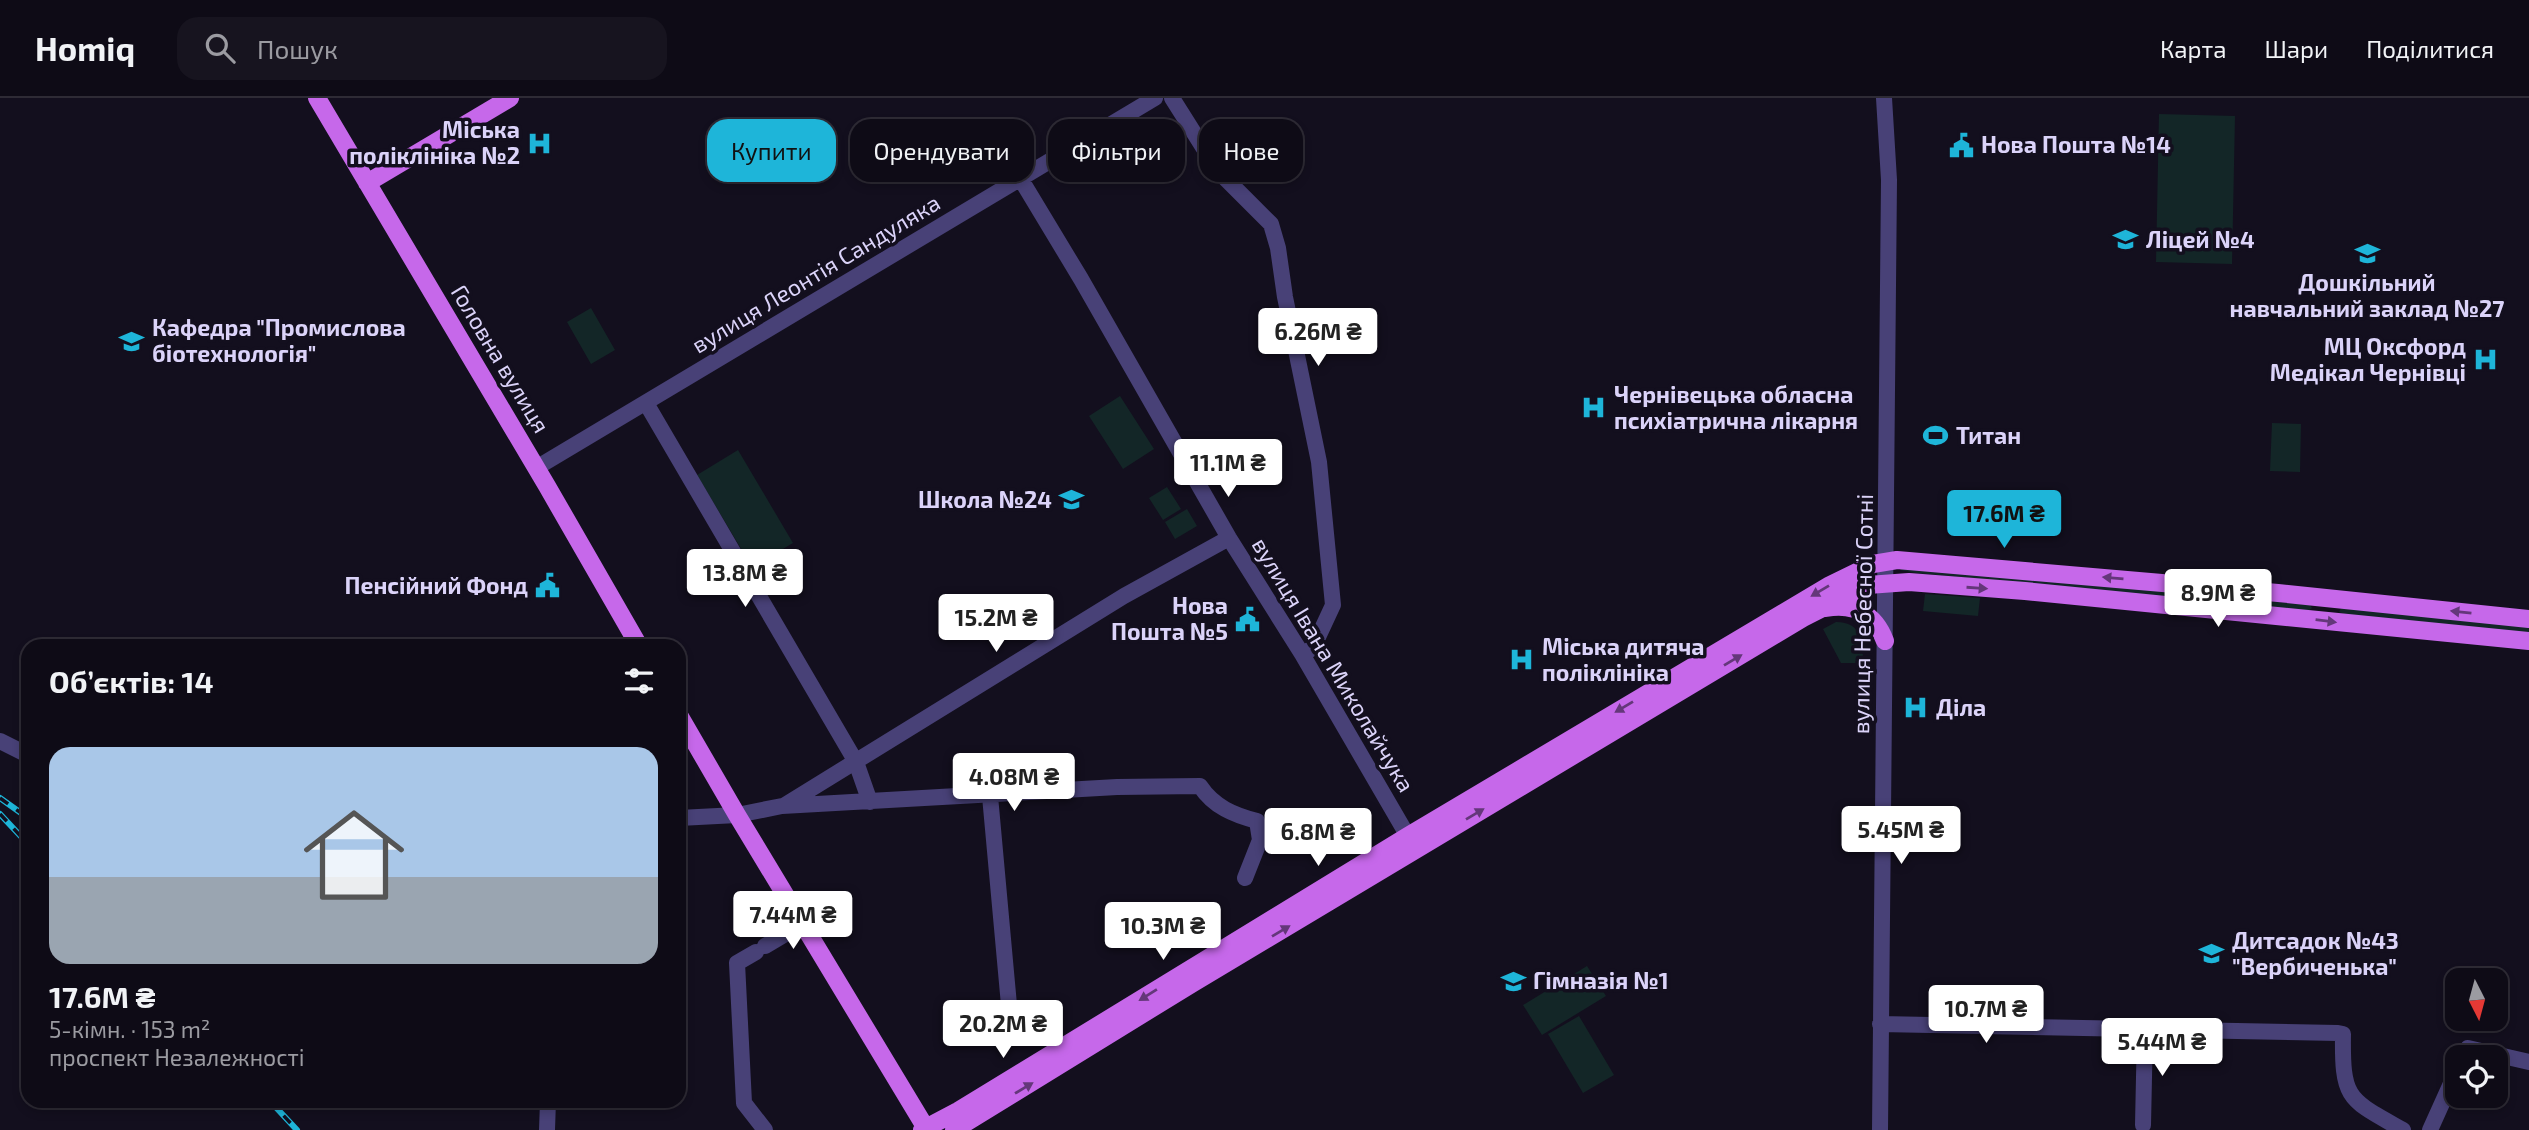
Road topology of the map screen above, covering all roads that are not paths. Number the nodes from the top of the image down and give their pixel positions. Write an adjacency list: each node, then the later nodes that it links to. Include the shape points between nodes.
1 (317, 98): 9 (main road, Головна вулиця)
2 (510, 98): 9 (main road)
3 (1155, 98): 6 (street, вулиця Леонтія Сандуляка)
4 (1172, 98): 20 (street, via 1218,171 1271,224 1278,248 1320,463 1333,606 1313,648)
5 (1884, 98): 13 (street, вулиця Небесної Сотні, via 1889,180)
6 (1034, 170)
7 (1013, 182): 10 (street, вулиця Леонтія Сандуляка)
8 (1022, 182): 12 (street, вулиця Івана Миколайчука)
9 (367, 183): 11 (main road, Головна вулиця)
10 (646, 403): 11 (street, вулиця Леонтія Сандуляка); 24 (street)
11 (536, 468): 17 (main road, Головна вулиця)
12 (1230, 538): 20 (street, вулиця Івана Миколайчука); 24 (street, via 1124,596)
13 (1886, 561): 14 (street, вулиця Небесної Сотні); 16 (main road, one-way to 13); 30 (main road, one-way to 30, via 1830,585)
14 (1886, 582): 15 (main road, via 1868,585); 18 (street, вулиця Небесної Сотні); 19 (main road, one-way to 19, via 2025,591)
15 (1815, 611): 18 (main road, via 1855,608 1877,624); 30 (main road, one-way to 15)
16 (2529, 619)
17 (635, 639)
18 (1885, 641): 34 (street, вулиця Небесної Сотні)
19 (2529, 641)
20 (1302, 654): 30 (street, вулиця Івана Миколайчука)
21 (686, 727): 28 (main road)
22 (0, 741): 23 (street)
23 (21, 752)
24 (856, 762): 26 (street); 27 (street)
25 (990, 796): 26 (street); 31 (street, via 1200,786 1231,814 1257,821 1260,840); 33 (street)
26 (870, 802): 27 (street)
27 (782, 806): 28 (street)
28 (737, 815): 29 (street); 32 (main road)
29 (686, 818)
30 (1412, 843): 41 (main road, one-way to 41); 44 (main road, one-way to 30)
31 (1245, 878)
32 (802, 924): 41 (main road); 43 (street, via 737,963 744,1103)
33 (1010, 1016)
34 (1880, 1024): 35 (street); 45 (street, вулиця Небесної Сотні)
35 (2145, 1029): 40 (street); 46 (street, via 2343,1034 2348,1090 2360,1106)
36 (2508, 1059): 37 (street)
37 (2529, 1062)
38 (2445, 1097): 47 (street)
39 (548, 1108): 42 (street)
40 (2143, 1125)
41 (925, 1129)
42 (547, 1130)
43 (765, 1130)
44 (954, 1130)
45 (1880, 1130)
46 (2403, 1130)
47 (2430, 1130)

